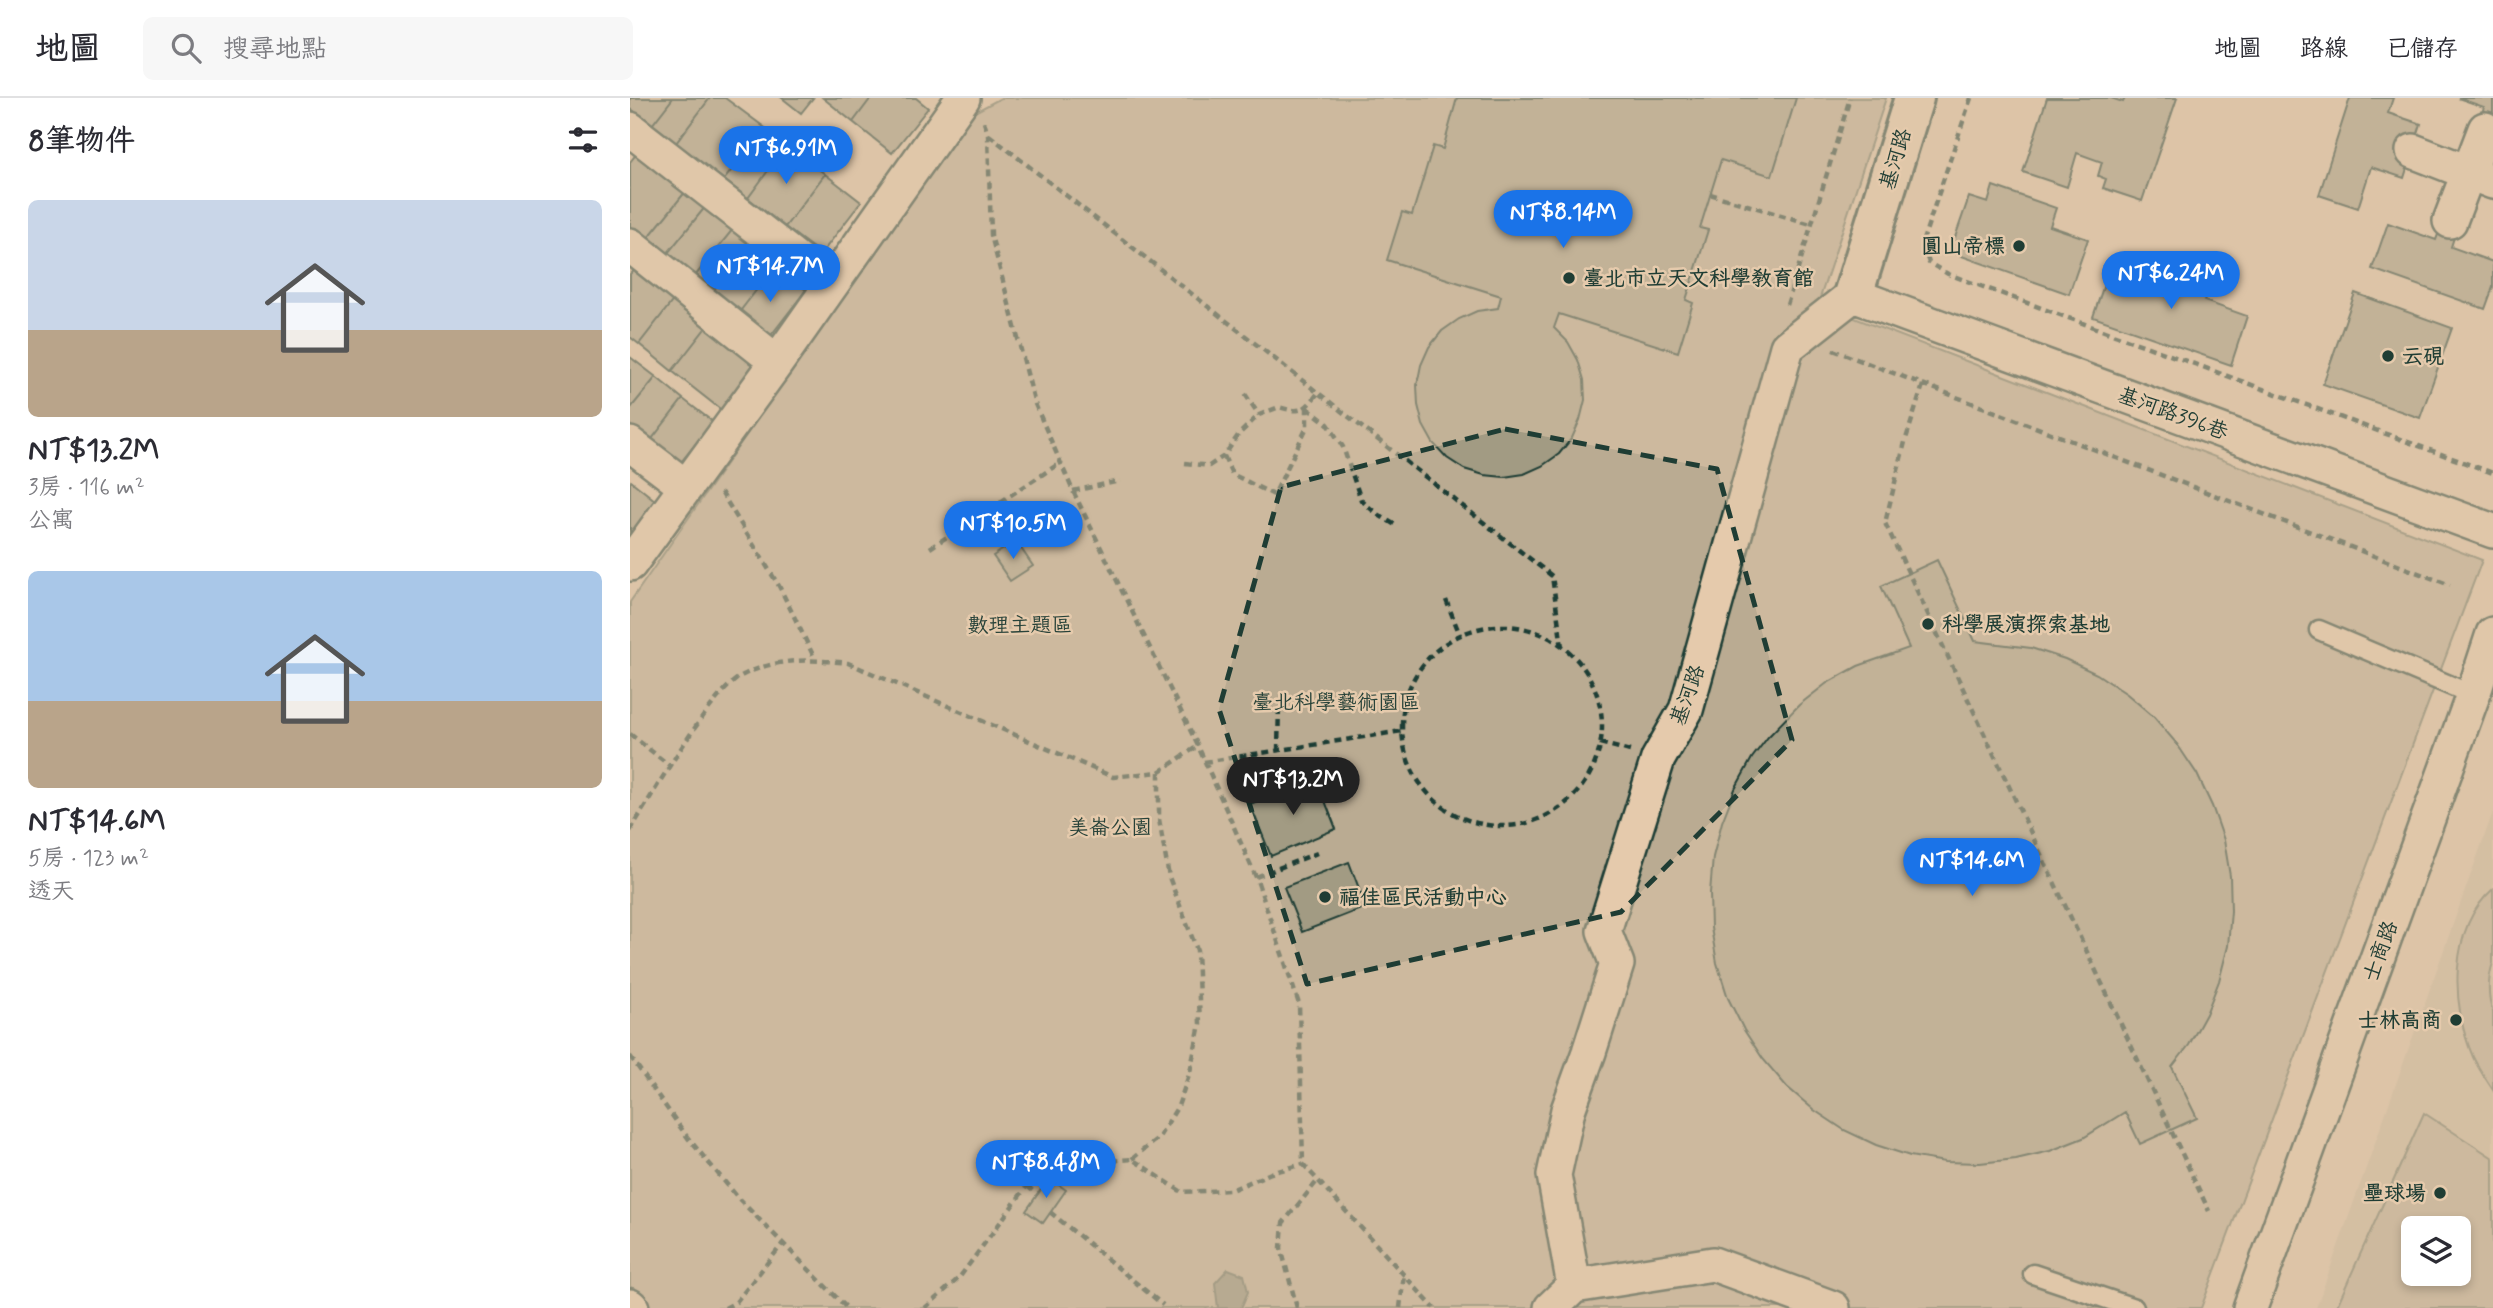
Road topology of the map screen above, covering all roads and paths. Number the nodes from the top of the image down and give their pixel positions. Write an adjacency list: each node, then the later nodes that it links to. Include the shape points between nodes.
1 (1913, 98): 14 (street, 基河路)
2 (1971, 98): 25 (path, via 1922,243 1930,263 1948,274)
3 (972, 104): 6 (path); 13 (street)
4 (630, 129): 13 (street)
5 (2484, 129): 8 (street)
6 (988, 135): 17 (path); 23 (path, via 991,236 1035,404)
7 (2413, 151): 8 (street)
8 (2480, 177): 10 (street)
9 (1710, 194): 11 (path)
10 (2450, 221)
11 (1811, 224)
12 (630, 245): 15 (street)
13 (830, 285): 15 (street)
14 (1853, 295): 31 (street, 基河路396巷); 64 (street, 基河路, via 1787,347 1686,710 1658,759 1604,931 1618,964 1568,1110 1555,1175)
15 (777, 362): 26 (street)
16 (1923, 385): 59 (path, via 1885,523)
17 (1318, 393): 19 (path); 39 (path, via 1552,576)
18 (1245, 394): 20 (path)
19 (1307, 407): 20 (path, via 1294,412 1279,407); 22 (path, via 1307,428 1274,495 1232,474); 30 (path, via 1328,424 1343,447 1361,500)
20 (1259, 415): 22 (path)
21 (630, 444): 26 (street)
22 (1224, 456): 24 (path, via 1209,466)
23 (1060, 463): 28 (path); 29 (path)
24 (1185, 463)
25 (2493, 473)
26 (694, 474): 34 (street); 40 (path, via 779,586)
27 (1120, 481): 28 (path)
28 (1073, 491): 45 (path)
29 (981, 515): 32 (path); 33 (path)
30 (1397, 526)
31 (2493, 531)
32 (930, 548)
33 (1004, 548)
34 (630, 564)
35 (1446, 600): 38 (path)
36 (2319, 630): 41 (lane)
37 (2493, 634): 41 (street, 士商路)
38 (1461, 635): 39 (path, via 1481,628 1513,627); 43 (path, via 1443,645 1416,674 1407,692)
39 (1562, 647): 43 (path, via 1578,662 1598,700 1600,743 1584,782 1554,811 1516,825 1475,822 1455,814 1431,796 1412,771)
40 (815, 659): 48 (path, via 788,661 742,676 719,695); 49 (path, via 848,663 1113,777)
41 (2473, 695): 74 (street, 士商路)
42 (1279, 702): 46 (path)
43 (1402, 731): 46 (path)
44 (630, 734): 48 (path)
45 (1198, 746): 47 (path); 49 (path)
46 (1278, 751): 47 (path)
47 (1204, 762): 52 (path)
48 (670, 766): 50 (path)
49 (1159, 772): 54 (path, via 1158,819 1169,877 1197,950 1200,1024 1178,1106 1159,1137)
50 (630, 831)
51 (1317, 853): 52 (path)
52 (1256, 877): 55 (path, via 1299,1004)
53 (630, 1056): 61 (path, via 688,1138 740,1200)
54 (1132, 1159): 55 (path, via 1182,1192 1231,1191); 57 (path, via 1047,1167)
55 (1303, 1164): 56 (path)
56 (1319, 1179): 62 (path); 69 (path, via 1283,1223 1281,1248)
57 (1027, 1186): 58 (path); 68 (path, via 959,1278)
58 (1038, 1195)
59 (2208, 1211)
60 (1050, 1212): 65 (path)
61 (784, 1242): 66 (path, via 736,1303); 67 (path)
62 (1404, 1273): 70 (path); 71 (path)
63 (2033, 1274): 73 (lane)
64 (1563, 1297): 72 (street, via 1713,1264)
65 (1163, 1305)
66 (725, 1308)
67 (847, 1308)
68 (925, 1308)
69 (1297, 1308)
70 (1400, 1308)
71 (1434, 1308)
72 (1833, 1308)
73 (2134, 1308)
74 (2250, 1308)

